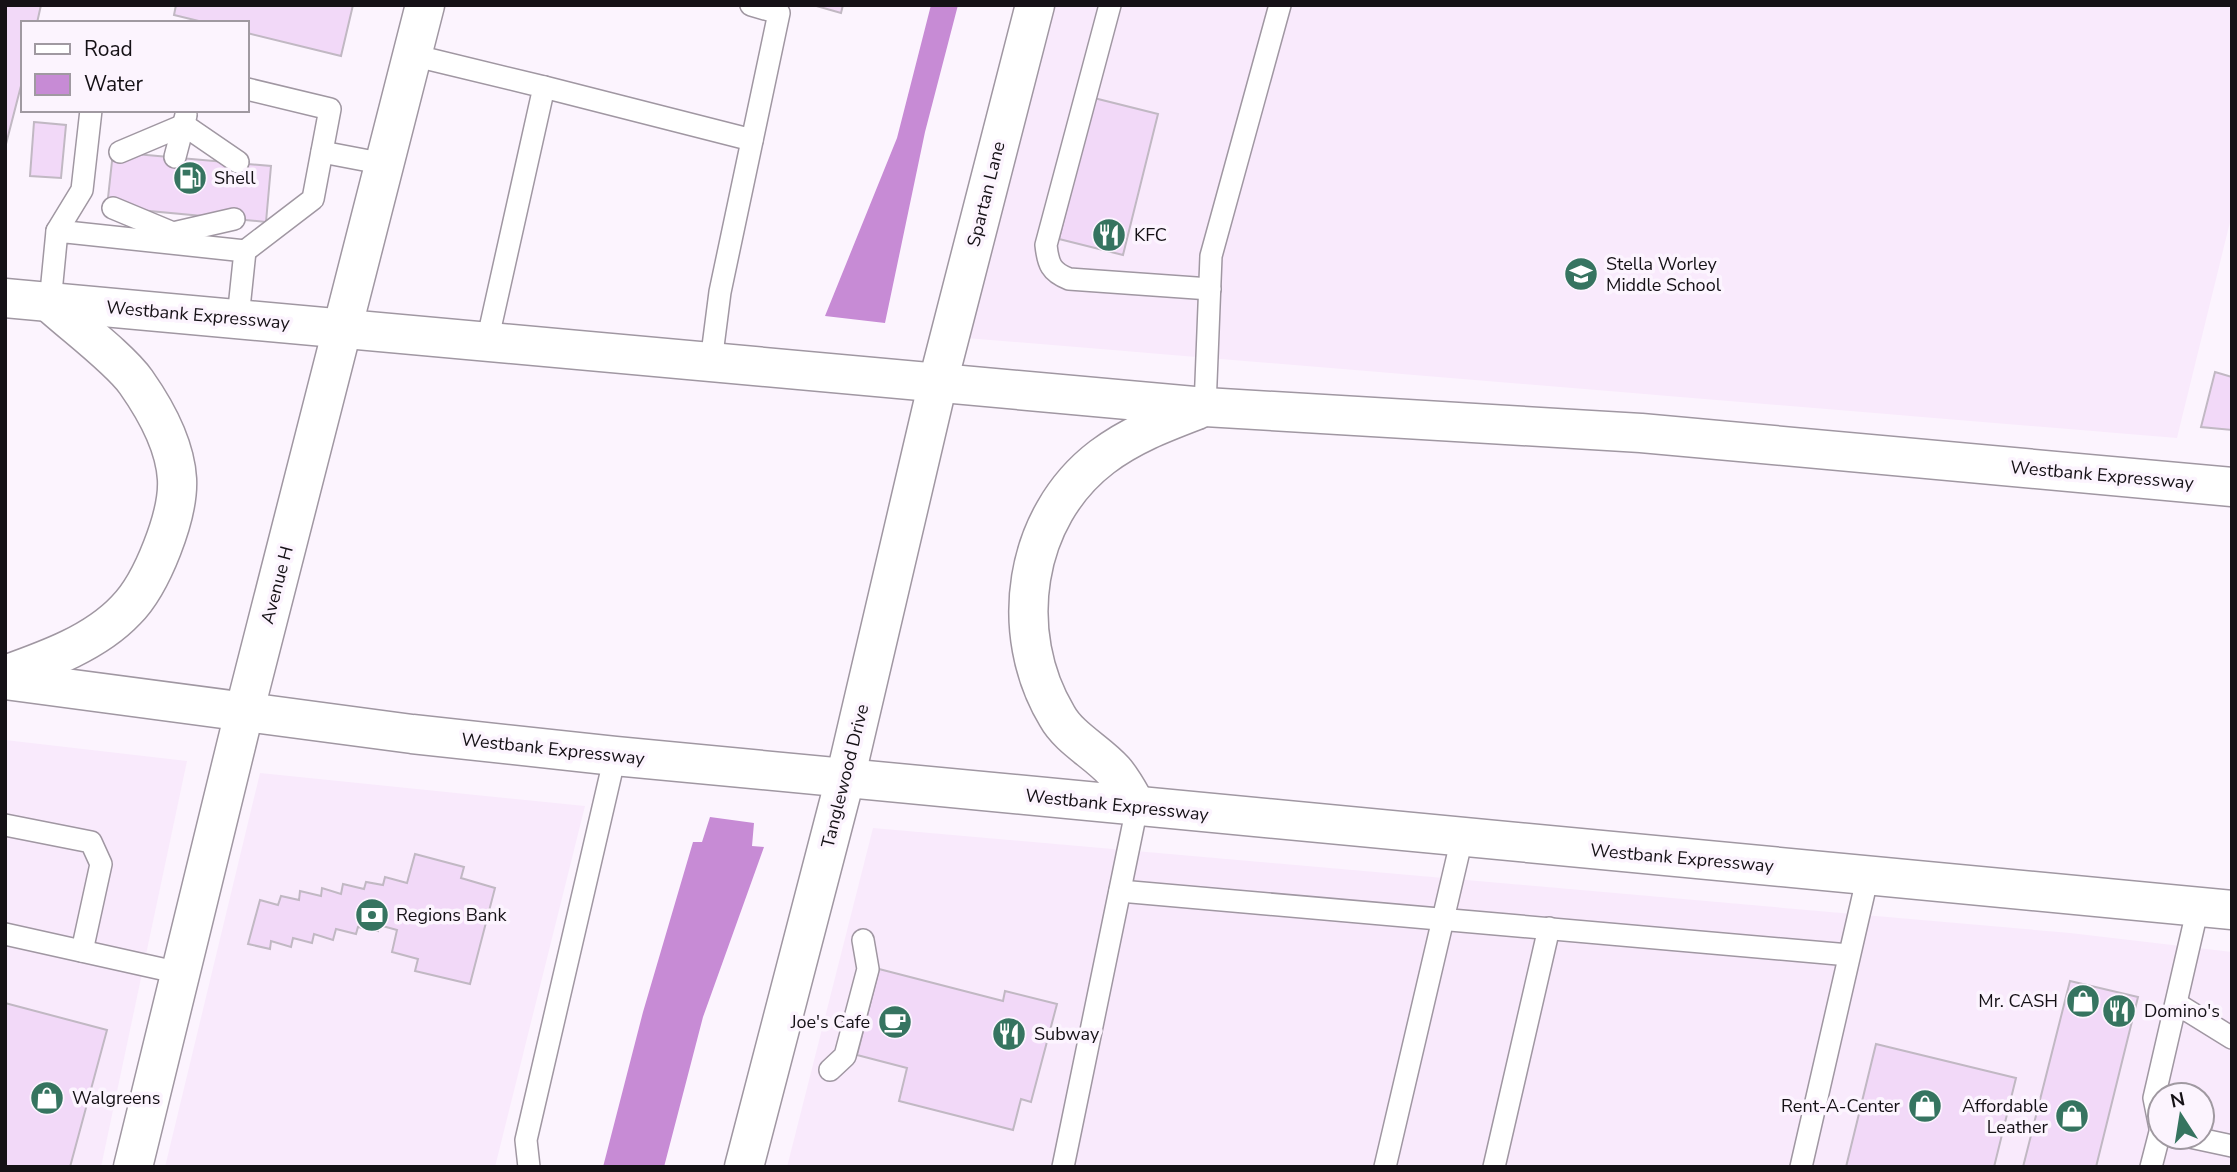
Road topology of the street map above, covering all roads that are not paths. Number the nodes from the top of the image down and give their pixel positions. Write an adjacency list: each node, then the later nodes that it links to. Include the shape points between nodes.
1 (425, 5): 6 (main road, Avenue H)
2 (751, 5): 11 (lane, via 779,13)
3 (1035, 5): 33 (main road, Spartan Lane)
4 (1110, 5): 26 (lane, via 1046,245 1048,262 1055,273 1069,279)
5 (1280, 5): 26 (lane, via 1212,256)
6 (412, 55): 7 (lane); 18 (main road, Avenue H)
7 (544, 87): 11 (lane); 31 (lane)
8 (248, 89): 13 (lane, via 330,108)
9 (91, 112): 24 (lane, via 82,190)
10 (186, 117): 12 (lane); 14 (lane); 15 (lane); 16 (lane); 17 (lane)
11 (752, 139): 32 (lane, via 720,292)
12 (120, 152)
13 (322, 152): 18 (lane); 25 (lane, via 313,200)
14 (147, 155)
15 (176, 157)
16 (211, 160)
17 (238, 162)
18 (385, 164): 30 (main road, Avenue H)
19 (113, 208): 23 (lane)
20 (141, 211): 23 (lane)
21 (205, 216): 23 (lane)
22 (234, 219): 23 (lane)
23 (171, 230): 24 (lane); 25 (lane)
24 (57, 231): 28 (lane)
25 (245, 251): 29 (lane)
26 (1210, 289): 34 (lane)
27 (5, 298): 28 (main road, Westbank Expressway)
28 (50, 303): 29 (main road, Westbank Expressway); 36 (main road, via 135,380 164,428 177,479 168,533 154,568 127,610 87,639)
29 (238, 318): 30 (main road, Westbank Expressway)
30 (344, 328): 31 (main road, Westbank Expressway); 38 (main road, Avenue H)
31 (487, 341): 32 (main road, Westbank Expressway)
32 (711, 362): 33 (main road, Westbank Expressway)
33 (938, 382): 34 (main road, Westbank Expressway); 40 (main road, Tanglewood Drive)
34 (1205, 407): 35 (main road, Westbank Expressway, via 1641,433); 41 (main road, via 1140,432 1100,458 1065,496 1045,531 1031,570 1028,622 1039,680 1058,719 1115,772)
35 (2232, 487)
36 (5, 675)
37 (5, 680): 38 (main road, Westbank Expressway)
38 (244, 713): 39 (main road, Westbank Expressway); 53 (main road, Avenue H)
39 (615, 756): 40 (main road, Westbank Expressway); 60 (lane, via 526,1140)
40 (845, 779): 41 (main road, Westbank Expressway); 58 (main road, Tanglewood Drive)
41 (1137, 807): 43 (main road, Westbank Expressway); 45 (lane)
42 (5, 825): 51 (lane, via 91,842 100,864)
43 (1462, 838): 44 (main road, Westbank Expressway); 47 (lane)
44 (1868, 875): 46 (main road, Westbank Expressway); 52 (lane)
45 (1119, 891): 47 (lane); 61 (lane)
46 (2215, 908): 54 (lane)
47 (1443, 919): 48 (lane); 62 (lane)
48 (1549, 929): 52 (lane); 63 (lane)
49 (5, 934): 51 (lane)
50 (863, 940): 56 (lane, via 868,969 845,1056)
51 (82, 951): 53 (lane)
52 (1849, 955): 64 (lane)
53 (180, 974): 59 (main road, Avenue H)
54 (2177, 1004): 55 (lane); 57 (lane)
55 (2232, 1038)
56 (830, 1070)
57 (2158, 1081)
58 (751, 1165)
59 (133, 1167)
60 (529, 1167)
61 (1063, 1167)
62 (1385, 1167)
63 (1494, 1167)
64 (1801, 1167)

